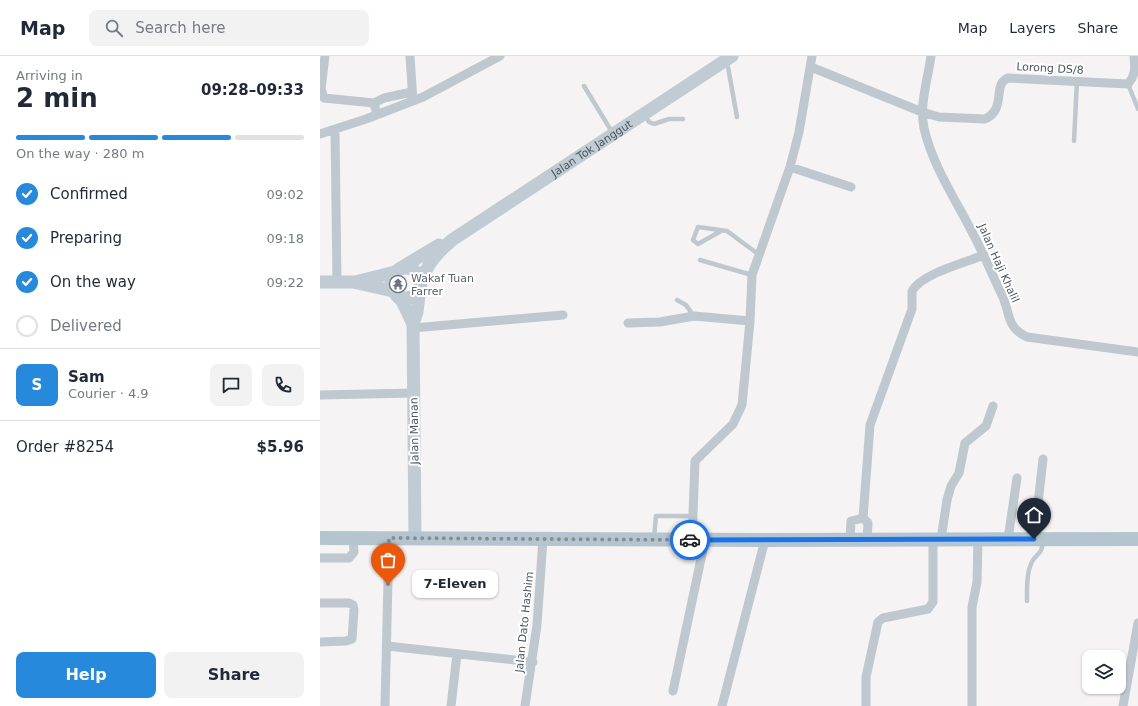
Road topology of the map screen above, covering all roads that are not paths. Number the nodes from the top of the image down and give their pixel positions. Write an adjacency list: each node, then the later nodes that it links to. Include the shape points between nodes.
1 (325, 56): 9 (street)
2 (410, 56): 13 (street)
3 (500, 56): 13 (street)
4 (812, 56): 8 (street)
5 (932, 56): 16 (street, Jalan Haji Khalil)
6 (1134, 56): 11 (street, via 1135,71)
7 (728, 59): 17 (main road, Jalan Tok Janggut); 19 (lane)
8 (811, 67): 16 (street, Lorong DS/8); 25 (street)
9 (321, 81): 14 (street, via 324,98)
10 (1077, 81): 11 (street, Lorong DS/8); 16 (street, Lorong DS/8, via 1008,78 1003,80 996,110 985,119 940,117); 24 (lane)
11 (1128, 84): 15 (lane)
12 (584, 86): 22 (lane)
13 (413, 96): 14 (street, via 384,98); 18 (street)
14 (374, 103): 18 (street)
15 (1138, 109)
16 (922, 112): 30 (street, Jalan Haji Khalil, via 924,128 936,164)
17 (643, 114): 20 (lane, via 654,124 669,119); 22 (main road, Jalan Tok Janggut)
18 (376, 115): 21 (street)
19 (737, 117)
20 (683, 120)
21 (335, 130): 23 (street); 35 (street)
22 (613, 133): 28 (main road, Jalan Tok Janggut)
23 (320, 134)
24 (1074, 141)
25 (790, 167): 26 (street); 29 (street)
26 (852, 187)
27 (721, 231): 27 (lane, via 698,227 693,240 698,244); 29 (lane, via 727,231)
28 (452, 240): 32 (main road, Jalan Tok Janggut, via 440,244); 37 (main road, Jalan Tok Janggut, via 436,254 426,268)
29 (758, 254): 33 (street)
30 (984, 255): 45 (street, Jalan Haji Khalil, via 1006,303 1010,323 1019,333 1027,337); 52 (street, via 932,275 912,291 912,309 870,425)
31 (700, 260): 33 (lane)
32 (397, 271): 36 (main road); 37 (main road, via 404,268 413,270 417,273); 38 (main road, via 390,282)
33 (752, 275): 42 (street)
34 (320, 282): 35 (main road)
35 (337, 282): 36 (main road)
36 (353, 282): 38 (main road)
37 (420, 284): 38 (main road, via 418,291 410,297 401,297); 44 (main road, Jalan Manan)
38 (395, 293): 44 (main road, Jalan Manan, via 402,301)
39 (677, 300): 41 (lane, via 686,305)
40 (563, 315): 44 (street)
41 (694, 316): 42 (street); 43 (street, via 660,322)
42 (750, 320): 51 (street, via 742,405 733,424 695,461)
43 (628, 323)
44 (413, 326): 46 (main road, Jalan Manan)
45 (1138, 352)
46 (414, 393): 47 (street); 56 (main road, Jalan Manan)
47 (320, 395)
48 (994, 406): 58 (street, via 986,426 965,443 959,473 951,486)
49 (1043, 459): 61 (street)
50 (1017, 478): 60 (street)
51 (693, 516): 63 (lane, via 656,516); 64 (street)
52 (863, 518): 66 (street, via 851,521); 67 (street, via 868,523)
53 (320, 538): 54 (main road)
54 (353, 538): 55 (main road); 68 (street, via 354,552 349,558)
55 (389, 538): 56 (main road); 73 (street)
56 (415, 538): 57 (main road)
57 (543, 539): 63 (main road); 75 (street, Jalan Dato Hashim)
58 (937, 539): 59 (main road); 67 (main road); 81 (street, via 933,602 928,609 883,618 878,622 866,677)
59 (978, 539): 60 (main road); 82 (street, via 977,582 972,607)
60 (1008, 539): 61 (main road)
61 (1039, 539): 62 (main road); 69 (lane, via 1042,550 1029,568)
62 (1138, 539)
63 (654, 540): 64 (main road)
64 (699, 540): 65 (main road); 76 (street)
65 (766, 540): 66 (main road); 80 (street)
66 (850, 540): 67 (main road)
67 (867, 540)
68 (320, 558)
69 (1027, 602)
70 (320, 603): 72 (street, via 349,603 353,605 354,610 352,638 346,642)
71 (1138, 623): 83 (street)
72 (320, 642)
73 (387, 646): 74 (street); 77 (street)
74 (457, 654): 75 (street); 78 (street)
75 (533, 662): 79 (street, Jalan Dato Hashim)
76 (673, 691)
77 (385, 706)
78 (451, 706)
79 (525, 706)
80 (722, 706)
81 (866, 706)
82 (972, 706)
83 (1123, 706)

